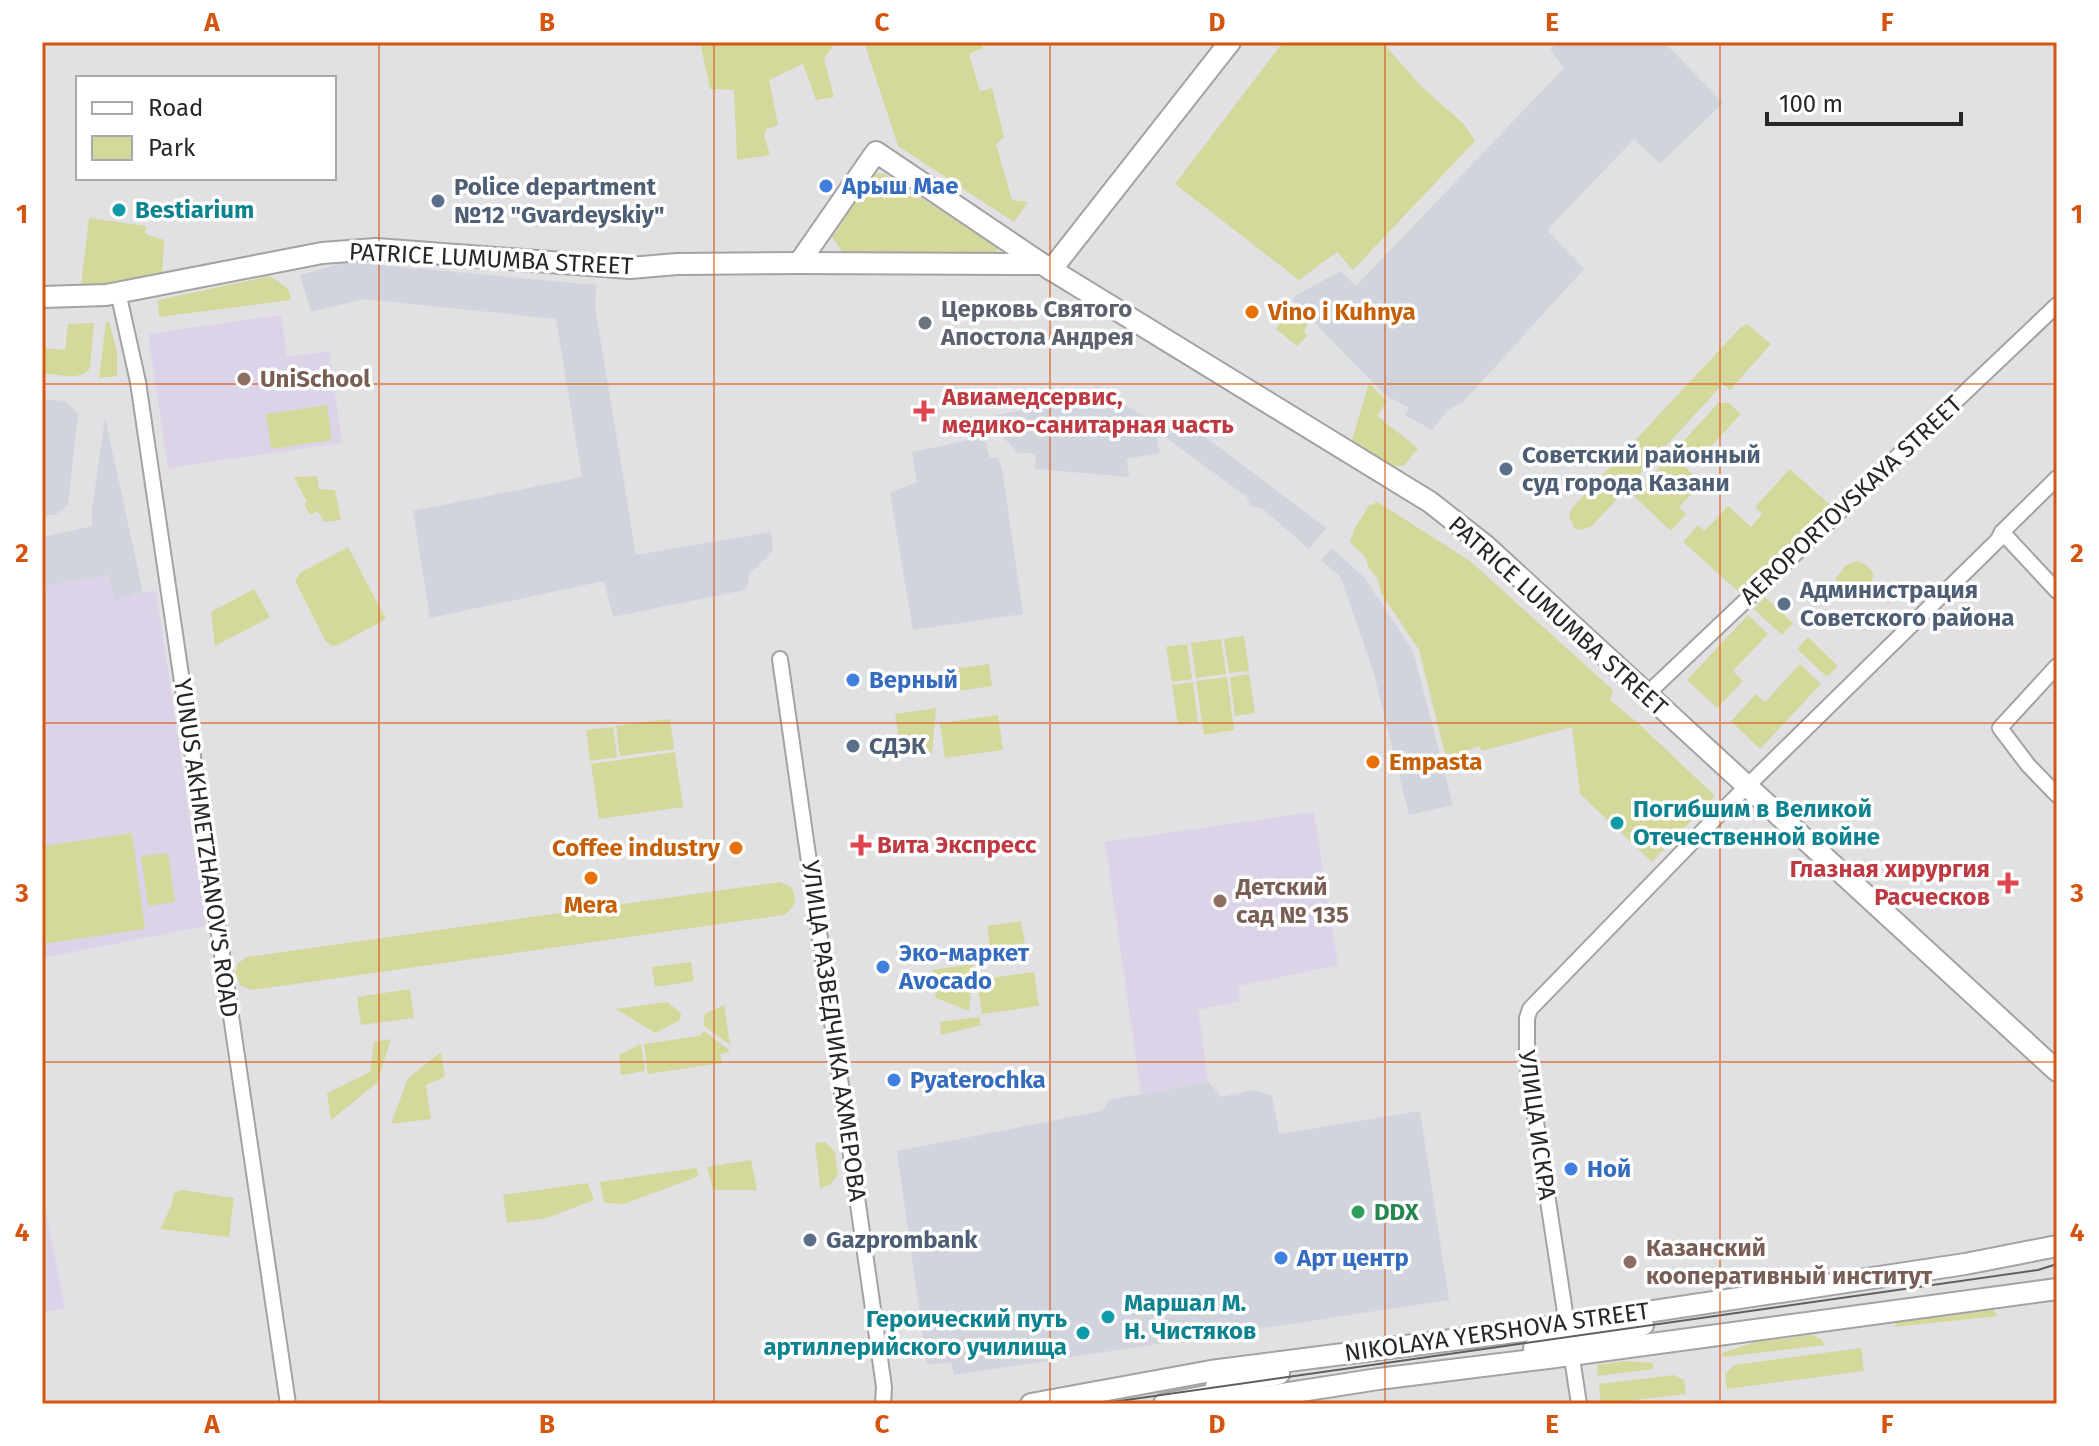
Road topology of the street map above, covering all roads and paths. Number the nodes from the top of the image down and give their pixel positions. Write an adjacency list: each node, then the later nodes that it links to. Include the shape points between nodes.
1 (1230, 42): 5 (main road)
2 (825, 226): 3 (main road, PATRICE LUMUMBA STREET); 4 (main road, via 827,244); 5 (main road, PATRICE LUMUMBA STREET, via 876,152)
3 (799, 263): 4 (main road, PATRICE LUMUMBA STREET); 6 (main road, PATRICE LUMUMBA STREET, via 630,268 376,249 322,253)
4 (840, 263): 5 (main road, PATRICE LUMUMBA STREET)
5 (1047, 267): 14 (main road, PATRICE LUMUMBA STREET, via 1430,502 1486,546)
6 (118, 292): 7 (main road, PATRICE LUMUMBA STREET); 22 (street, YUNUS AKHMETZHANOV'S ROAD, via 138,382)
7 (42, 297)
8 (2057, 305): 14 (street, AEROPORTOVSKAYA STREET)
9 (2057, 478): 10 (street, УЛИЦА ИСКРА)
10 (2002, 532): 11 (street); 15 (street, УЛИЦА ИСКРА)
11 (2057, 591)
12 (780, 659): 23 (street, УЛИЦА РАЗВЕДЧИКА АХМЕРОВА, via 880,1352)
13 (2057, 666): 16 (street, via 2000,728)
14 (1646, 695): 15 (main road, PATRICE LUMUMBA STREET)
15 (1746, 787): 17 (main road, PATRICE LUMUMBA STREET); 20 (street, УЛИЦА ИСКРА, via 1530,1009 1527,1018 1527,1063)
16 (2057, 795)
17 (2057, 1071)
18 (2057, 1246): 20 (main road, NIKOLAYA YERSHOVA STREET, via 1807,1288)
19 (2057, 1289): 20 (main road, NIKOLAYA YERSHOVA STREET, via 1680,1340)
20 (1569, 1340): 21 (main road, NIKOLAYA YERSHOVA STREET); 24 (main road, NIKOLAYA YERSHOVA STREET, via 1424,1345 1213,1387 1102,1391); 27 (street, УЛИЦА ИСКРА)
21 (1378, 1379): 25 (main road, via 1215,1393); 26 (main road, NIKOLAYA YERSHOVA STREET)
22 (288, 1404)
23 (883, 1404)
24 (1031, 1404)
25 (1164, 1404)
26 (1226, 1404)
27 (1579, 1404)

